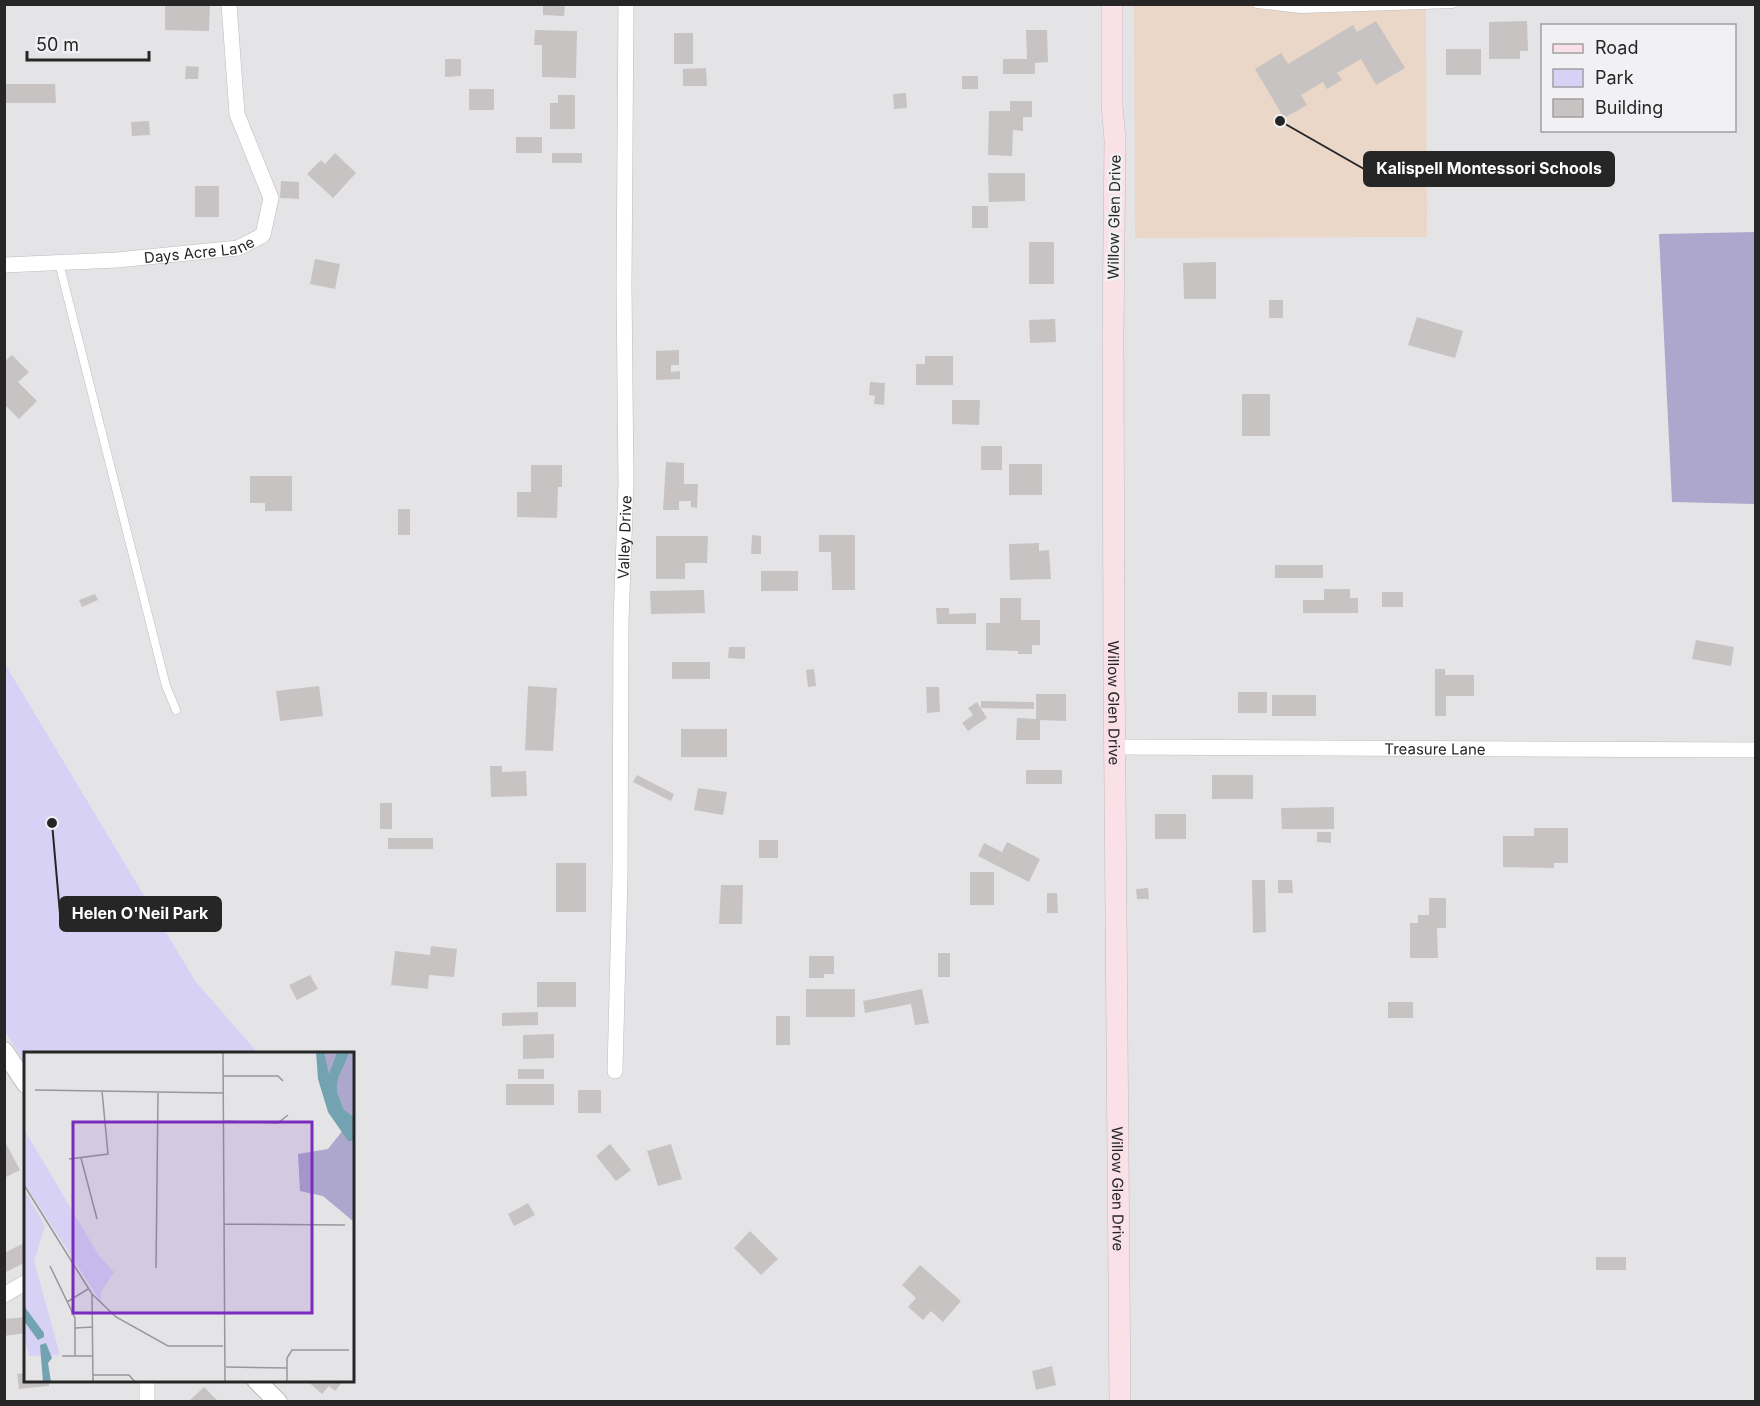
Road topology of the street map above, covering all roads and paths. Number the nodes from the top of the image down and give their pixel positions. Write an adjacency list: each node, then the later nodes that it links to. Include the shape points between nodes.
1 (230, 4): 6 (street, Days Acre Lane, via 237,114 271,198 262,235 238,248)
2 (626, 4): 12 (street, Valley Drive, via 626,484)
3 (1112, 4): 9 (main road, Willow Glen Drive)
4 (1257, 4): 5 (lane, via 1301,9)
5 (1453, 4)
6 (59, 263): 7 (street, Days Acre Lane); 8 (lane, via 166,686)
7 (4, 265)
8 (176, 710)
9 (1115, 747): 10 (street, Treasure Lane); 20 (main road, Willow Glen Drive)
10 (1755, 750)
11 (4, 1051): 13 (street)
12 (615, 1071)
13 (24, 1081)
14 (24, 1283): 15 (street)
15 (4, 1295)
16 (147, 1382): 18 (street)
17 (258, 1382): 19 (street)
18 (147, 1401)
19 (278, 1401)
20 (1120, 1401)

